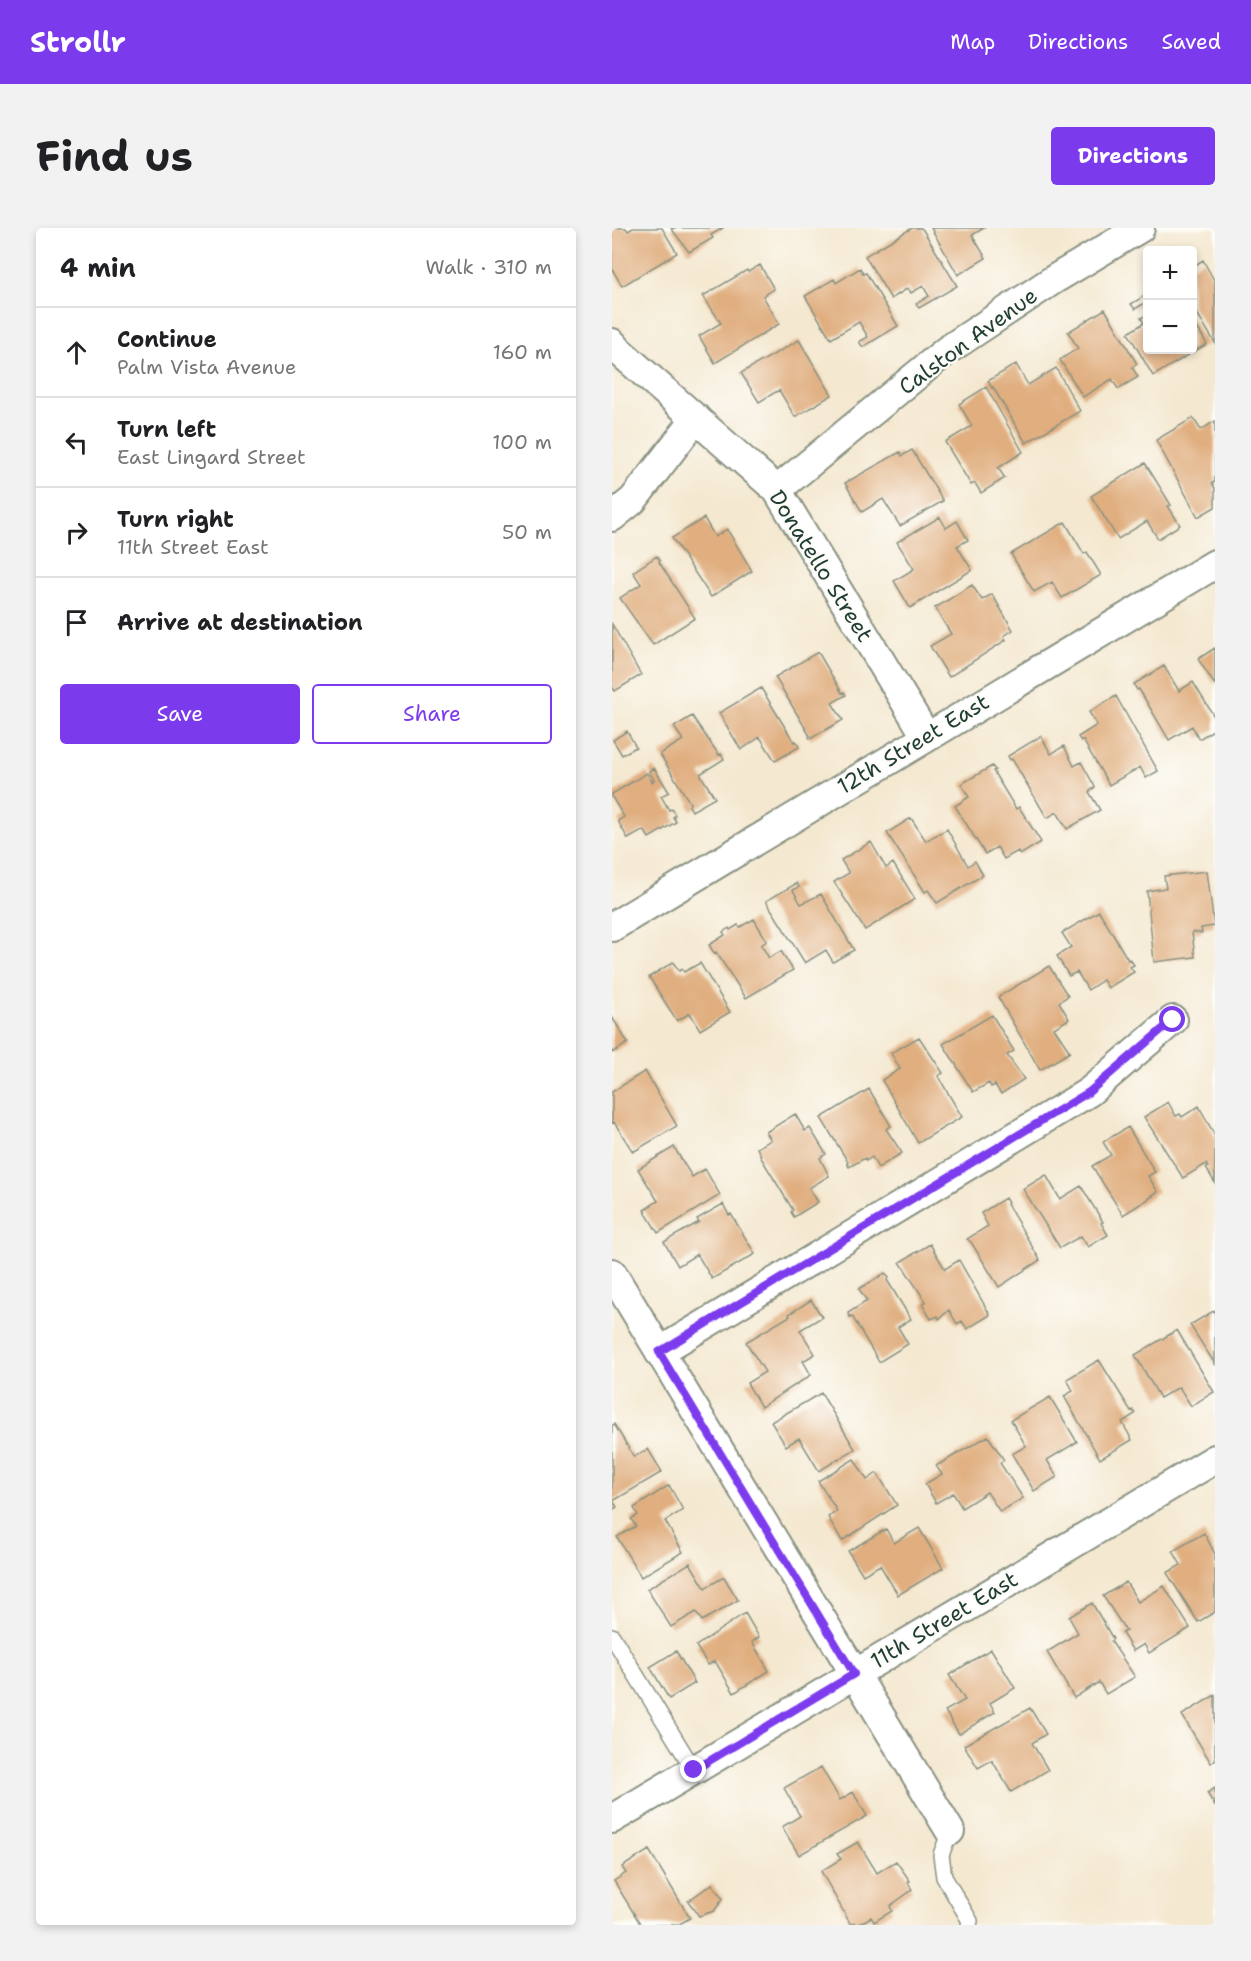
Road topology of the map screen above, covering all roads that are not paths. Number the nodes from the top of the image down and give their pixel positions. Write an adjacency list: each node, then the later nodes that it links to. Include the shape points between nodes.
1 (1140, 228): 4 (street, Calston Avenue, via 946,351)
2 (612, 343): 3 (street, Donatello Street)
3 (696, 418): 4 (street, Donatello Street); 5 (street, via 633,500)
4 (777, 490): 7 (street, Donatello Street)
5 (612, 517)
6 (1215, 564): 7 (street, 12th Street East)
7 (926, 736): 8 (street, 12th Street East)
8 (612, 927)
9 (1173, 1020): 11 (street, via 1089,1092)
10 (612, 1273): 11 (street)
11 (659, 1352): 14 (street)
12 (1215, 1459): 14 (street, 11th Street East)
13 (612, 1636): 15 (lane)
14 (854, 1674): 15 (street, 11th Street East); 17 (street)
15 (694, 1770): 16 (street, 11th Street East)
16 (612, 1819)
17 (950, 1831): 18 (lane, via 941,1855 944,1877)
18 (969, 1925)

